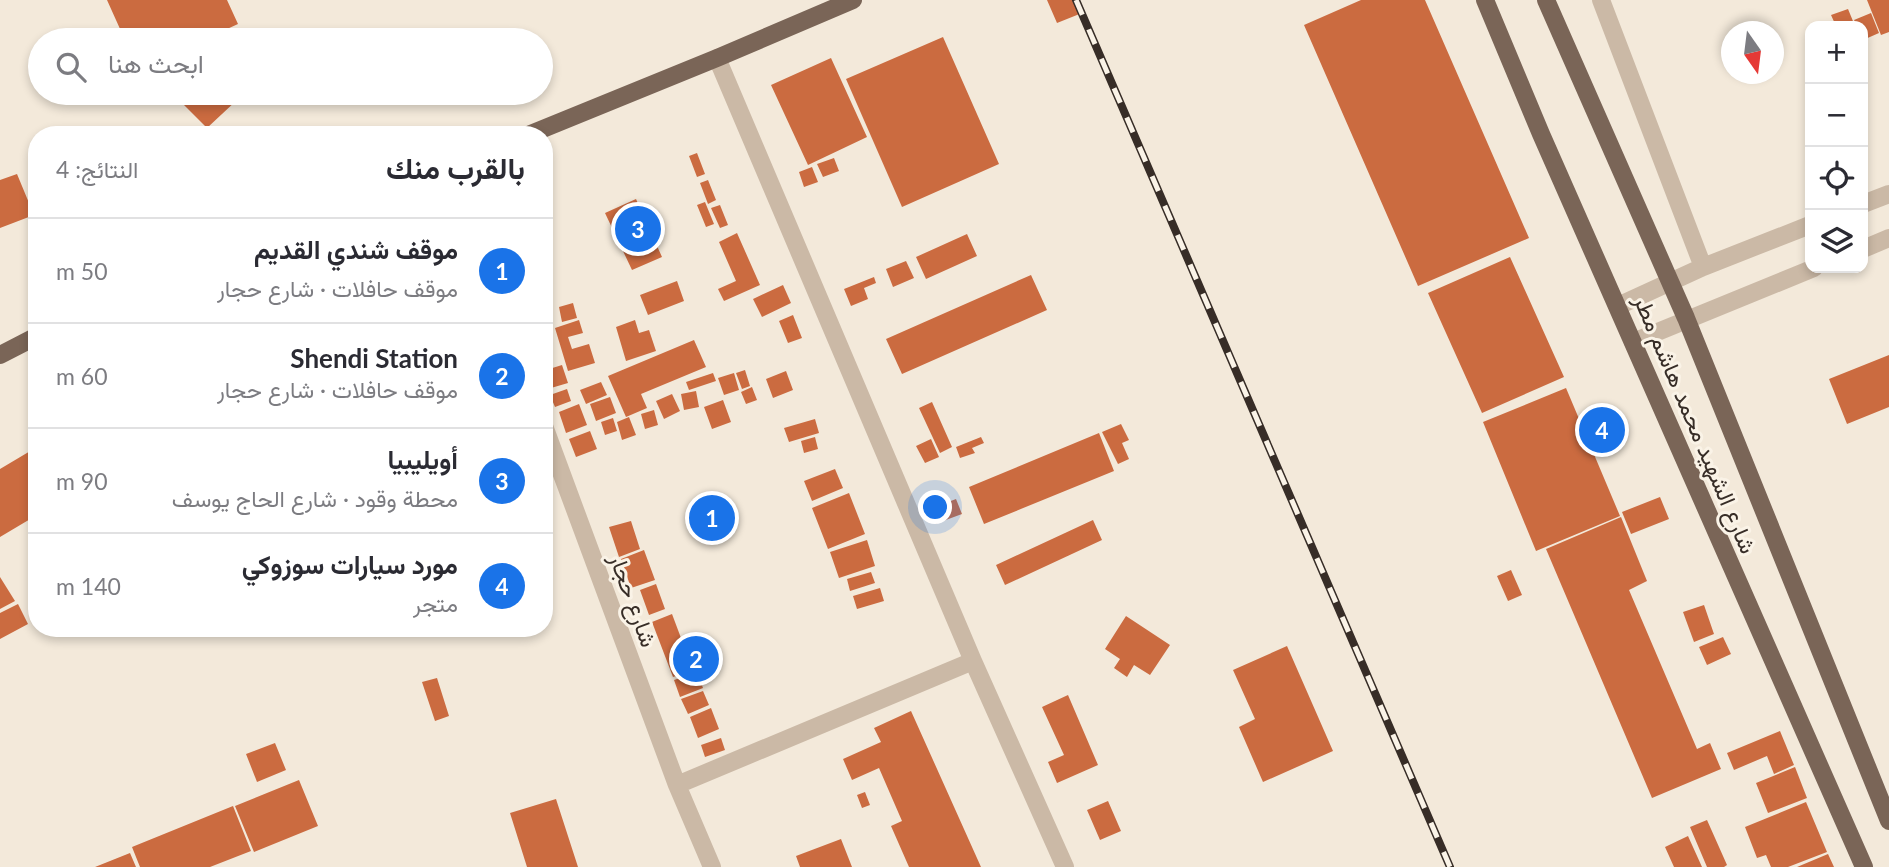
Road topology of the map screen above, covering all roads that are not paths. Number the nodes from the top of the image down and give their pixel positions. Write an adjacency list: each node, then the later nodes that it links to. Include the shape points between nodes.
1 (853, 0): 5 (main road)
2 (1485, 0): 15 (main road, شارع الشهيد محمد هاشم مطر)
3 (1546, 0): 14 (main road, شارع الشهيد محمد هاشم مطر)
4 (1601, 0): 12 (street)
5 (718, 58): 6 (main road); 21 (street)
6 (550, 126)
7 (1889, 194): 8 (street)
8 (1868, 202)
9 (1805, 227): 12 (street)
10 (1889, 238): 11 (street)
11 (1868, 247)
12 (1703, 267): 14 (street)
13 (1805, 272): 16 (street)
14 (1670, 281): 15 (street); 16 (main road, شارع الشهيد محمد هاشم مطر)
15 (1618, 306): 18 (main road, شارع الشهيد محمد هاشم مطر)
16 (1686, 318): 18 (street); 23 (main road, شارع الشهيد محمد هاشم مطر)
17 (28, 341): 19 (main road)
18 (1633, 342): 26 (main road, شارع الشهيد محمد هاشم مطر)
19 (0, 355)
20 (553, 450): 22 (street, شارع حجار)
21 (973, 661): 22 (street); 25 (street)
22 (677, 785): 24 (street, شارع حجار)
23 (1889, 821)
24 (712, 867)
25 (1065, 867)
26 (1864, 867)

